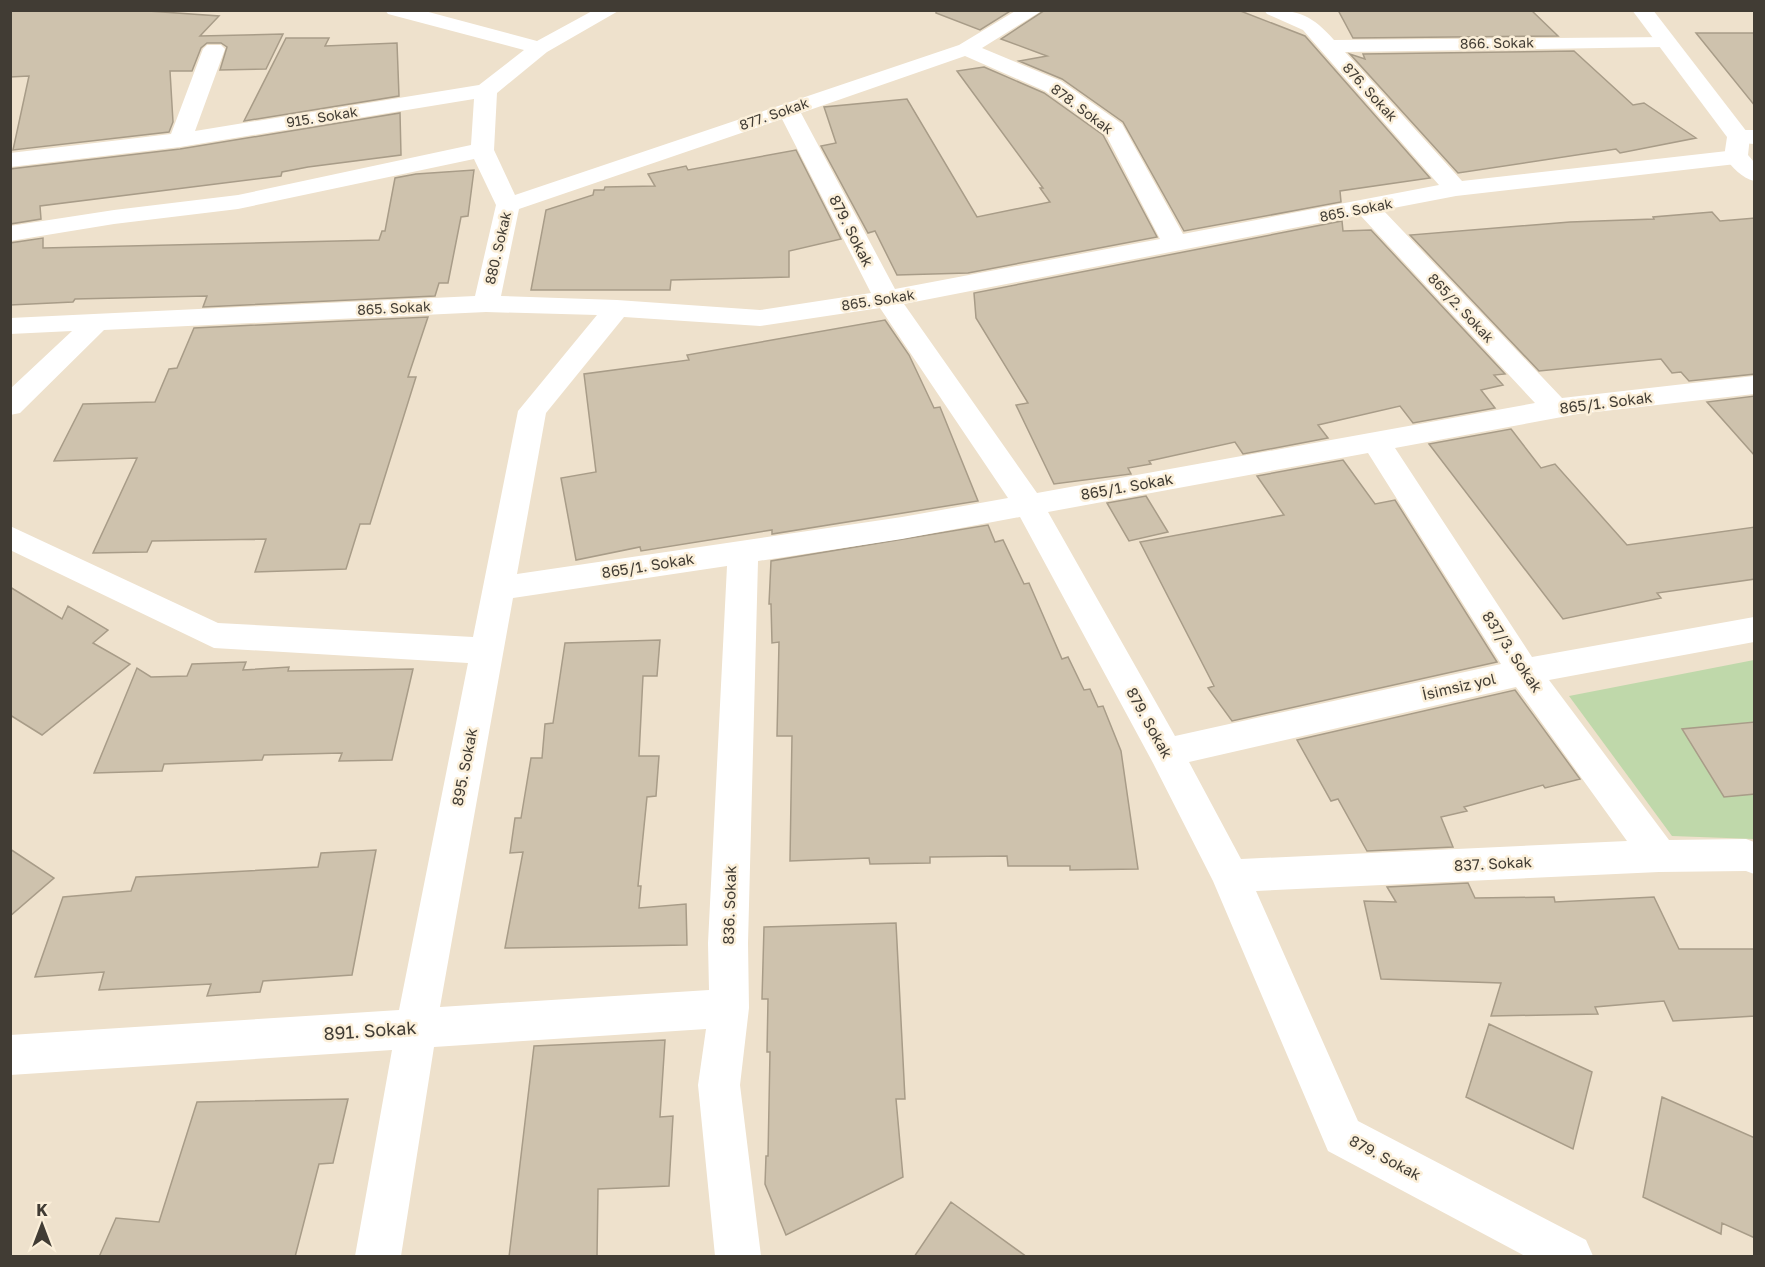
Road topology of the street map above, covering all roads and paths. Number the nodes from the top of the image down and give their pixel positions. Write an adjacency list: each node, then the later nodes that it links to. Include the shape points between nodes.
1 (395, 10): 8 (street)
2 (610, 10): 8 (street, 915. Sokak)
3 (1033, 10): 10 (street, 877. Sokak)
4 (1274, 10): 7 (street, 876. Sokak, via 1310,26)
5 (1642, 10): 6 (street)
6 (1664, 40): 7 (street, 866. Sokak); 14 (street)
7 (1329, 46): 18 (street, 876. Sokak)
8 (540, 48): 11 (street, 915. Sokak)
9 (214, 49): 13 (street)
10 (966, 49): 12 (street, 877. Sokak); 22 (street, 878. Sokak, via 1053,86 1114,129)
11 (486, 91): 13 (street, 915. Sokak); 15 (street, 880. Sokak)
12 (788, 109): 19 (street, 877. Sokak); 23 (street, 879. Sokak)
13 (180, 140): 16 (street, 915. Sokak)
14 (1743, 143): 17 (street); 18 (street, 865. Sokak)
15 (482, 150): 19 (street, 880. Sokak); 21 (street, via 238,202)
16 (10, 160)
17 (1755, 174)
18 (1456, 189): 20 (street, 865. Sokak)
19 (508, 205): 24 (street, 880. Sokak)
20 (1366, 208): 22 (street, 865. Sokak); 30 (street, 865/2. Sokak)
21 (10, 234)
22 (1176, 245): 23 (street, 865. Sokak)
23 (887, 299): 25 (street, 865. Sokak, via 760,318); 32 (street, 879. Sokak)
24 (486, 304): 25 (street, 865. Sokak); 26 (street, 865. Sokak)
25 (617, 308): 35 (street, 895. Sokak, via 532,411)
26 (96, 323): 27 (street, 865. Sokak); 29 (street)
27 (10, 326)
28 (1755, 385): 30 (street, 865/1. Sokak)
29 (10, 406)
30 (1556, 409): 31 (street, 865/1. Sokak)
31 (1376, 442): 32 (street, 865/1. Sokak); 38 (street, 837/3. Sokak)
32 (1029, 505): 34 (street, 865/1. Sokak); 39 (street, 879. Sokak)
33 (10, 537): 37 (street, via 214,635)
34 (743, 552): 35 (street, 865/1. Sokak); 43 (street, 836. Sokak)
35 (500, 588): 37 (street, 895. Sokak)
36 (1755, 629): 38 (street, İsimsiz yol)
37 (486, 651): 44 (street, 895. Sokak)
38 (1524, 672): 39 (street, İsimsiz yol); 40 (street, 837/3. Sokak)
39 (1166, 753): 42 (street, 879. Sokak)
40 (1659, 856): 41 (street, 837. Sokak); 42 (street, 837. Sokak)
41 (1755, 858)
42 (1230, 876): 48 (street, 879. Sokak, via 1343,1136)
43 (729, 1008): 44 (street, 891. Sokak); 47 (street, 836. Sokak, via 719,1085)
44 (416, 1028): 45 (street, 891. Sokak); 46 (street, 895. Sokak)
45 (10, 1054)
46 (378, 1257)
47 (738, 1257)
48 (1570, 1257)

